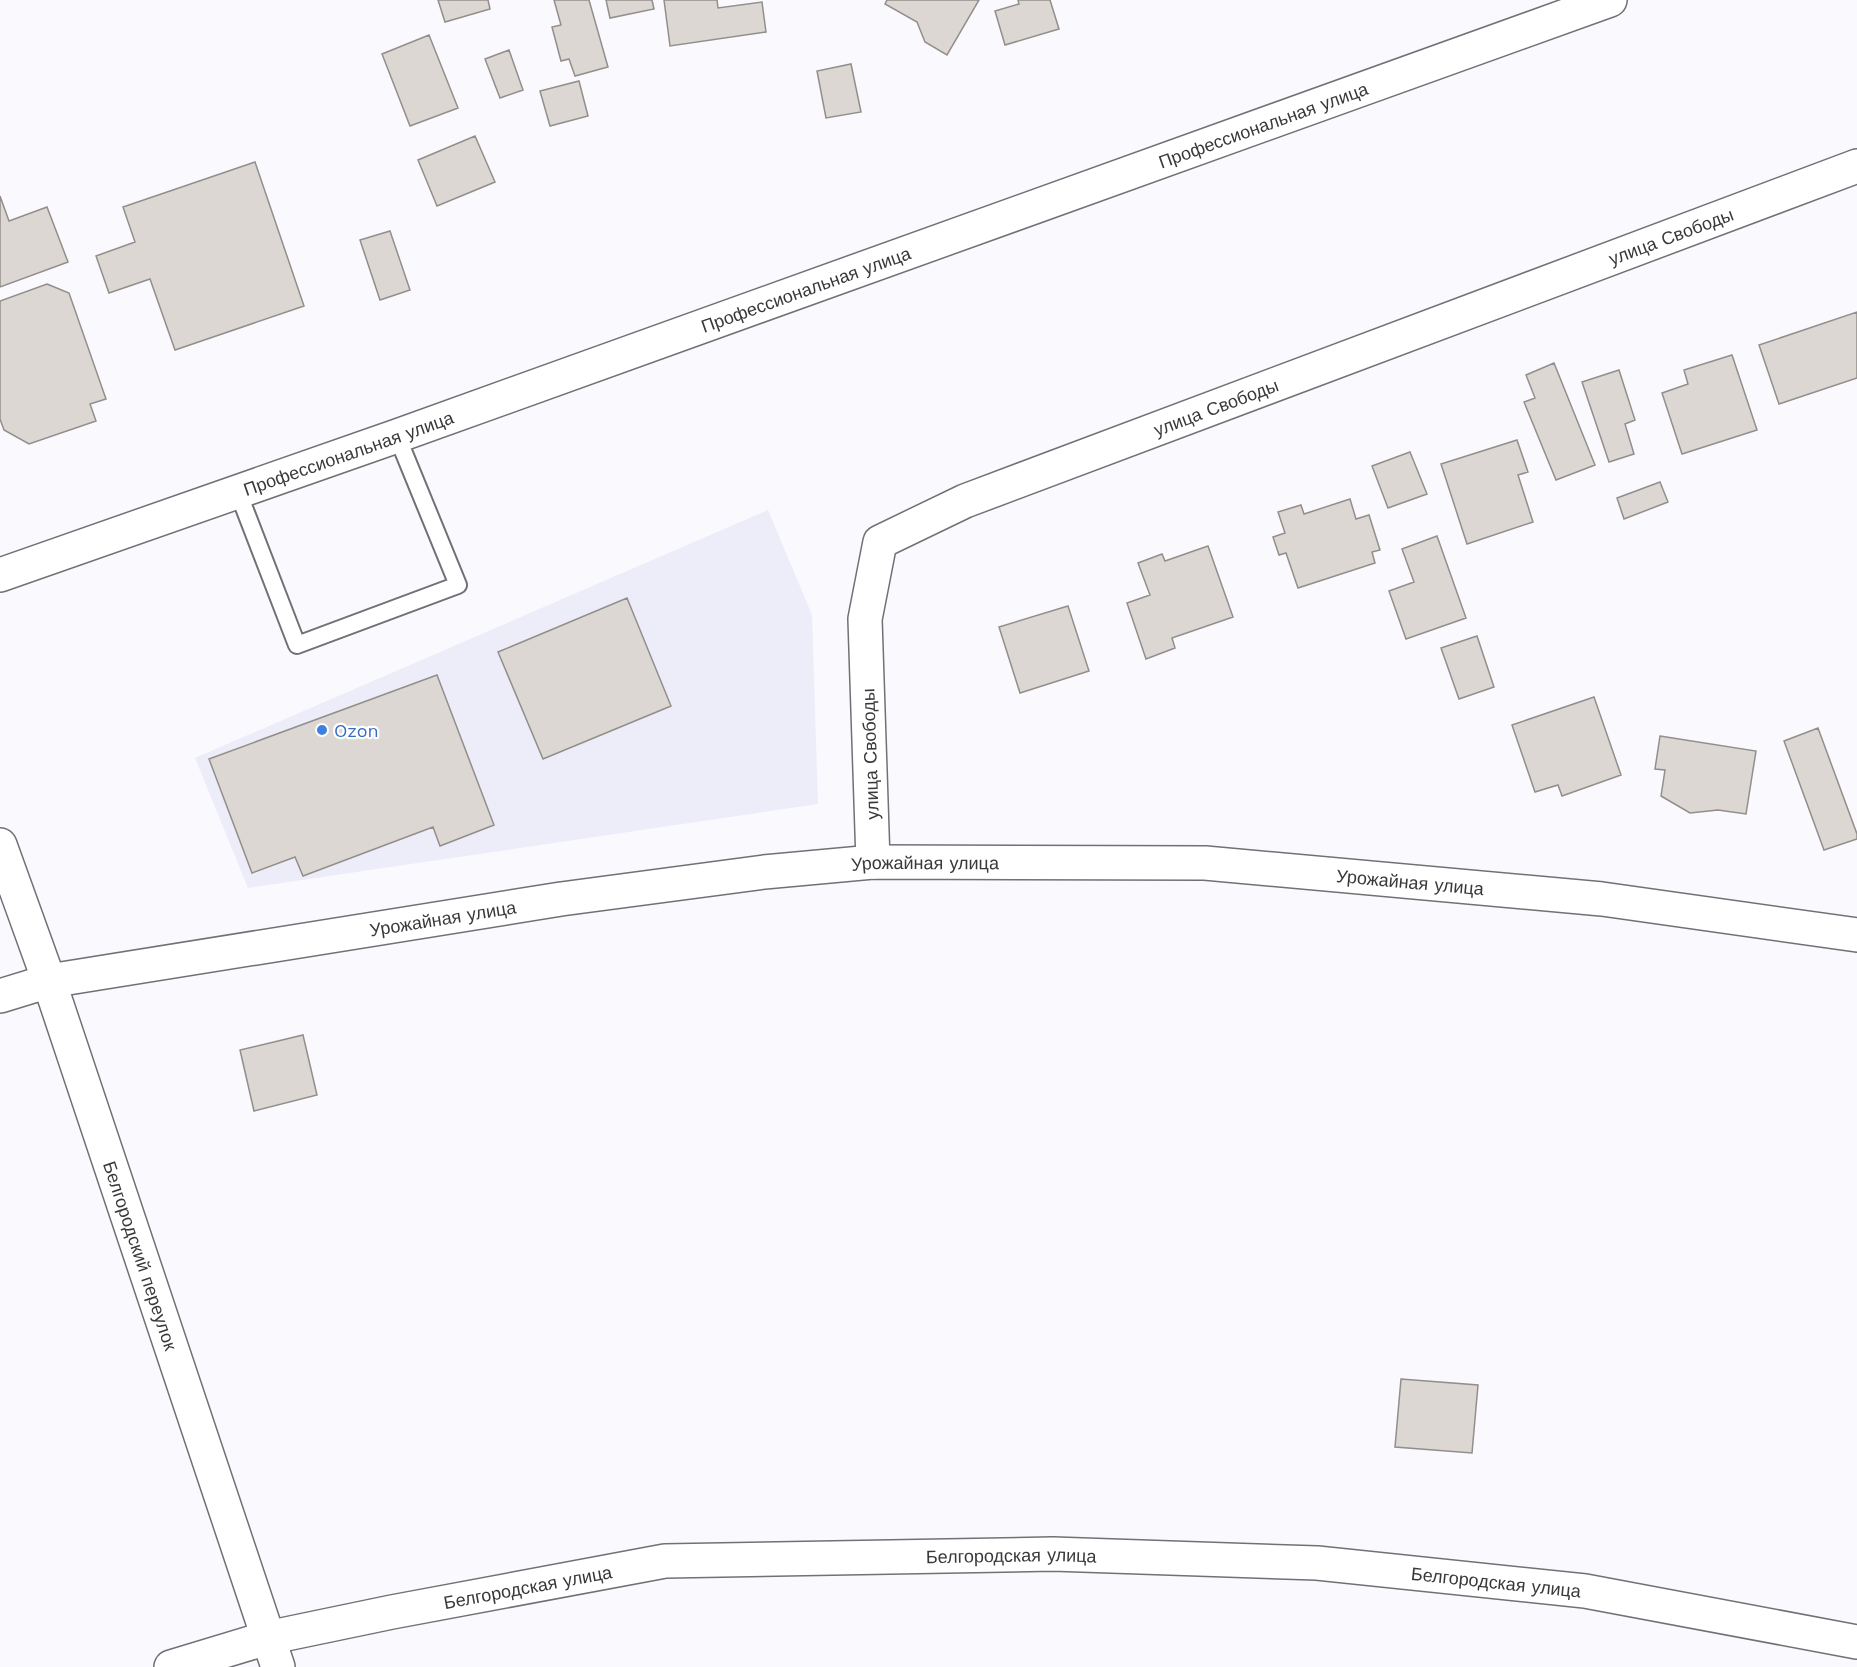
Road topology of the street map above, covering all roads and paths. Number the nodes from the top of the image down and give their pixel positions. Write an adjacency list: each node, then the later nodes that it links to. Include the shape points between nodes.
1 (1610, 0): 3 (street, Профессиональная улица)
2 (1857, 166): 7 (street, улица Свободы, via 965,501 880,542 865,619)
3 (397, 436): 4 (street, Профессиональная улица); 4 (lane, via 458,585 297,645)
4 (238, 492): 5 (street, Профессиональная улица)
5 (0, 575)
6 (0, 844): 9 (street, Белгородский переулок)
7 (873, 862): 8 (street, Урожайная улица, via 1205,863 1602,899); 9 (street, Урожайная улица, via 561,899)
8 (1857, 935)
9 (49, 981): 10 (street, Урожайная улица); 12 (street, Белгородский переулок)
10 (0, 996)
11 (1857, 1642): 12 (street, Белгородская улица, via 1585,1591 1317,1563 1053,1554 665,1561 392,1612)
12 (273, 1653): 13 (street, Белгородская улица)
13 (171, 1667)

